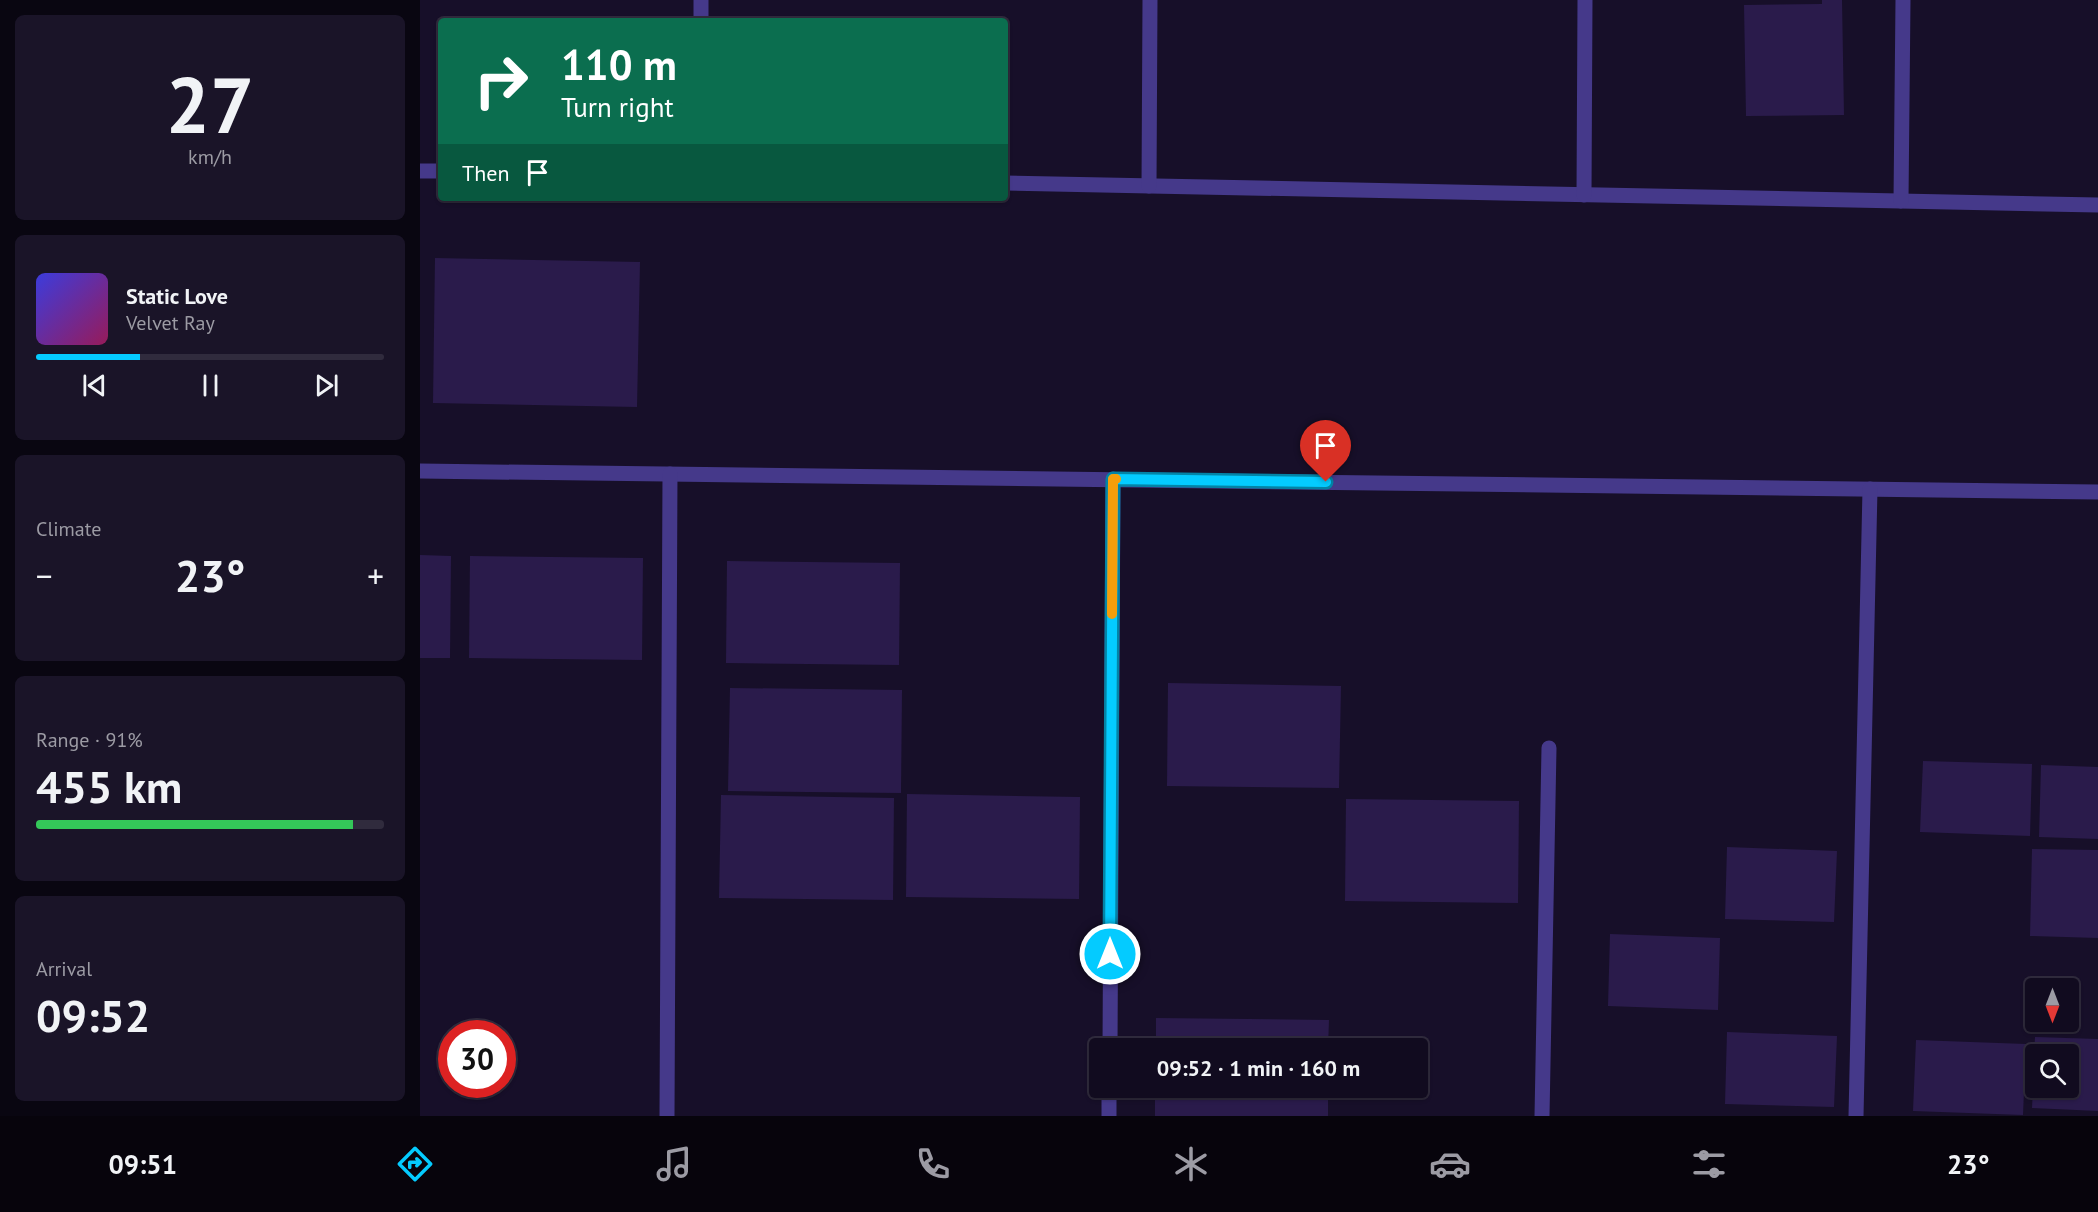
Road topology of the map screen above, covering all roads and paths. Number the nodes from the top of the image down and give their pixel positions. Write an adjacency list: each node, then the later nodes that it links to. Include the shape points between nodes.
1 (701, 0): 5 (street)
2 (1150, 0): 9 (street)
3 (1586, 0): 10 (street)
4 (1903, 0): 11 (street)
5 (701, 18)
6 (420, 171): 7 (street)
7 (438, 171)
8 (1008, 183): 9 (street)
9 (1149, 186): 10 (street)
10 (1584, 195): 11 (street)
11 (1900, 201): 12 (street)
12 (2098, 205)
13 (420, 471): 14 (street)
14 (670, 474): 15 (street); 21 (street)
15 (1113, 479): 16 (street); 19 (street)
16 (1870, 489): 17 (street); 24 (street)
17 (2098, 492)
18 (1548, 748): 23 (street)
19 (1110, 1038)
20 (1109, 1098): 22 (street)
21 (666, 1116)
22 (1109, 1116)
23 (1542, 1116)
24 (1856, 1116)

